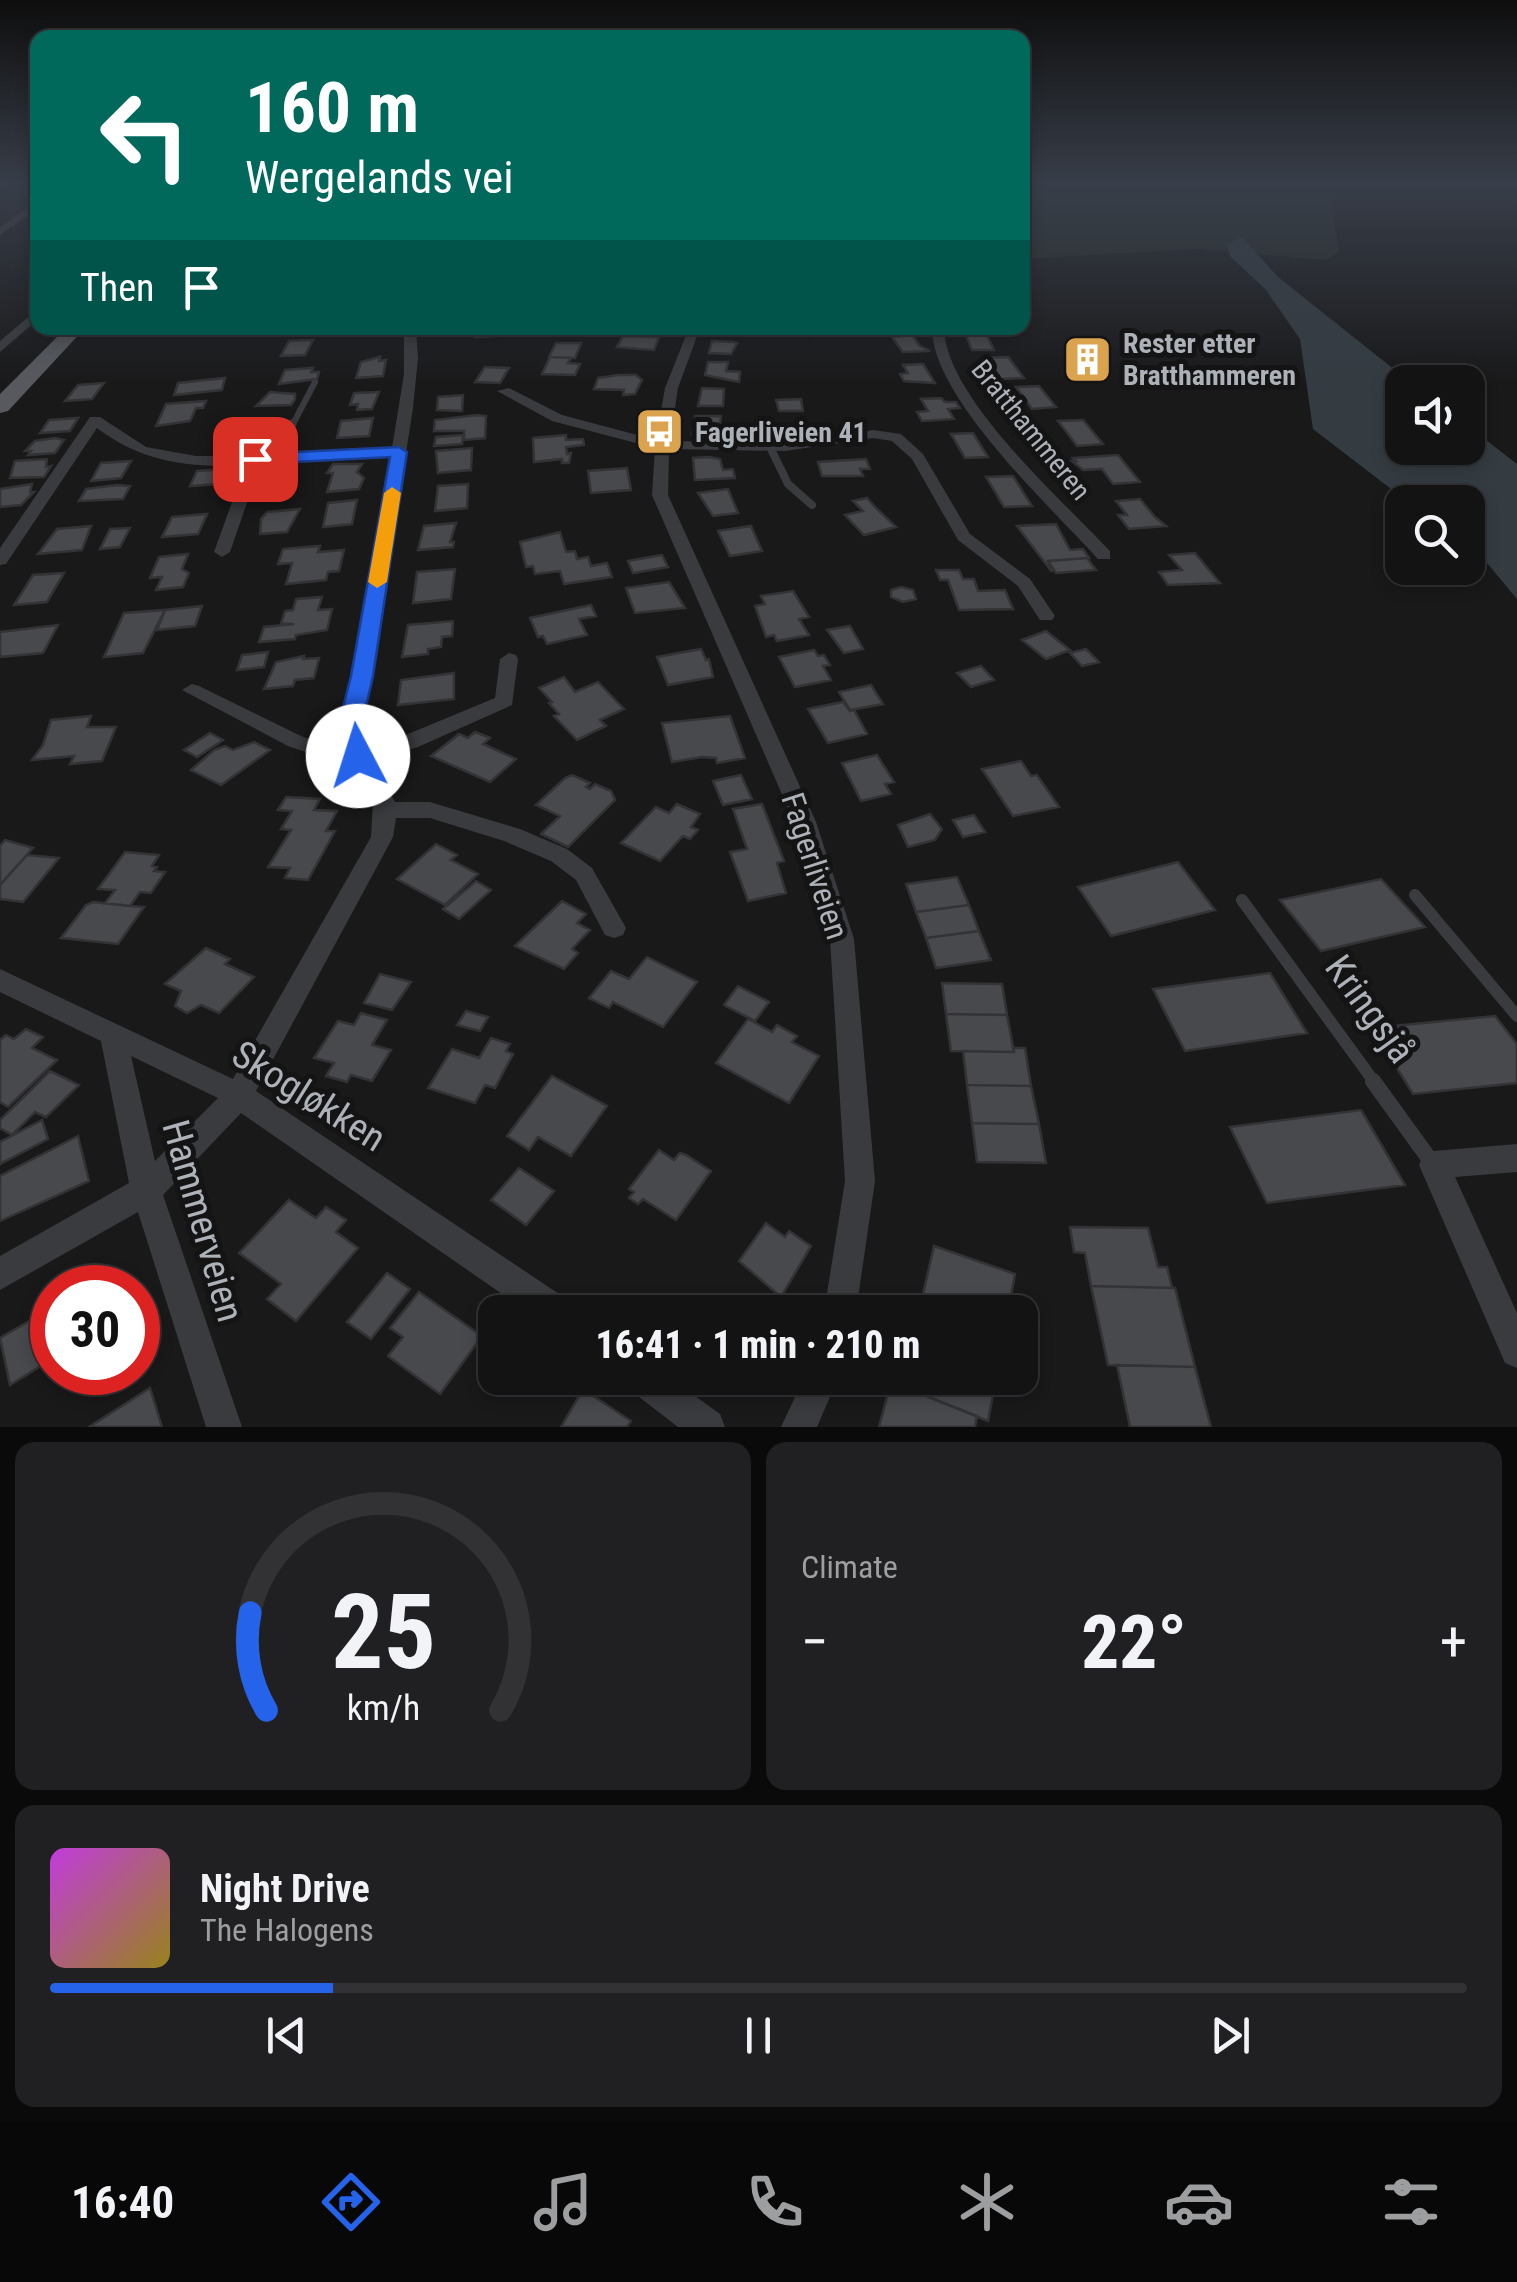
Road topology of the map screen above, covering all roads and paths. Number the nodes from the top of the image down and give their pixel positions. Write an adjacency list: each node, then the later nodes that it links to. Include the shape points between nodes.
1 (30, 320): 7 (street)
2 (47, 335): 8 (main road)
3 (69, 335): 11 (main road)
4 (411, 335): 14 (street)
5 (691, 335): 12 (street, Fagerliveien, via 676,367)
6 (939, 335): 19 (street, Bratthammeren, via 940,353 990,429)
7 (0, 348)
8 (0, 380)
9 (316, 382): 15 (lane)
10 (504, 391): 12 (street, via 557,418)
11 (0, 406)
12 (660, 445): 13 (street); 38 (street, Fagerliveien, via 660,495 806,822 842,939 860,1182)
13 (770, 447): 17 (lane, via 788,484); 21 (street, via 872,434 900,440 918,456 958,530 1024,583)
14 (399, 452): 15 (street); 24 (street, via 350,724)
15 (275, 458): 16 (street)
16 (255, 459): 18 (street); 20 (street, via 167,457 142,450 95,420)
17 (812, 506)
18 (222, 552)
19 (1104, 555)
20 (0, 560)
21 (1046, 616)
22 (509, 660): 24 (street, via 504,701)
23 (192, 690): 24 (street, via 316,749)
24 (358, 756): 25 (street)
25 (389, 810): 28 (street, via 430,810 559,855 584,874); 32 (street, via 382,837)
26 (1415, 895): 30 (lane)
27 (1242, 900): 34 (lane, Kringsjå)
28 (614, 928)
29 (0, 980): 31 (street, Skogløkken)
30 (1517, 1016)
31 (113, 1034): 32 (street, Skogløkken); 35 (street, Hammerveien)
32 (238, 1095): 35 (street); 37 (street, Skogløkken)
33 (1517, 1158): 34 (street)
34 (1434, 1164): 39 (street, Kringsjå)
35 (146, 1190): 36 (street); 42 (street, Hammerveien)
36 (0, 1274)
37 (531, 1295)
38 (843, 1295)
39 (1517, 1351)
40 (665, 1395): 43 (street)
41 (814, 1395): 44 (street)
42 (224, 1427)
43 (707, 1427)
44 (800, 1427)

